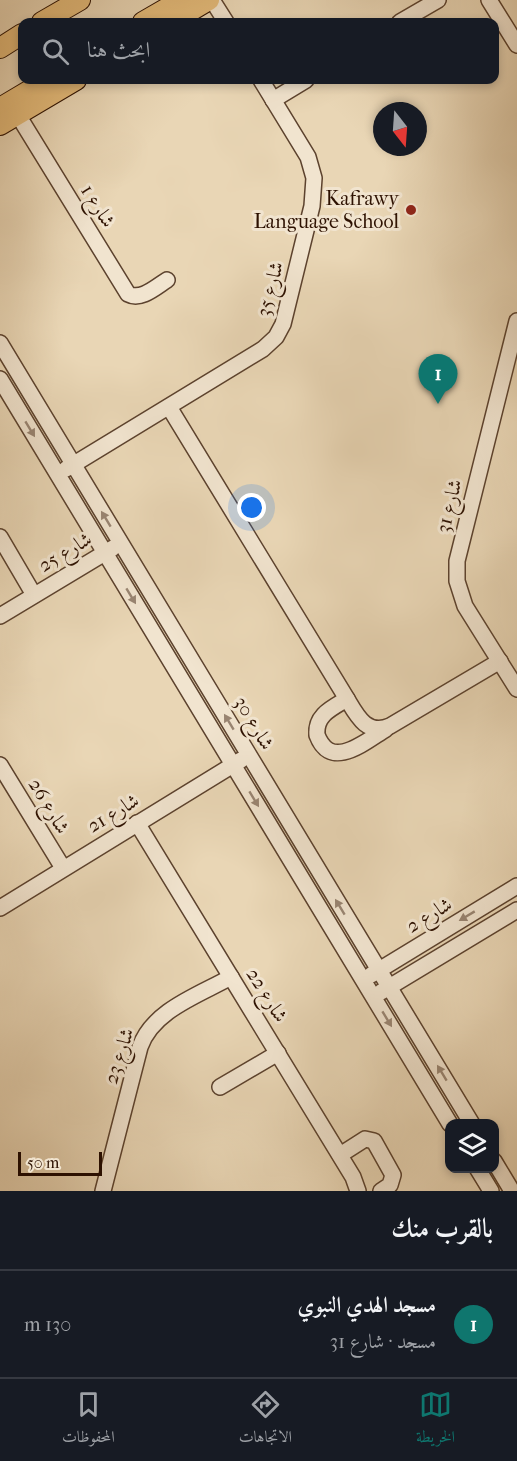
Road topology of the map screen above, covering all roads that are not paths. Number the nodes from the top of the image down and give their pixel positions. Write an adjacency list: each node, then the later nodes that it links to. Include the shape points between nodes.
1 (80, 0): 6 (main road)
2 (181, 0): 7 (main road)
3 (211, 0): 8 (main road); 9 (street)
4 (438, 0): 10 (street)
5 (494, 2): 11 (street)
6 (49, 18)
7 (150, 18)
8 (179, 18)
9 (223, 18)
10 (407, 18)
11 (517, 45)
12 (42, 84): 17 (main road)
13 (66, 84): 17 (main road)
14 (263, 84): 16 (street, شارع 35)
15 (299, 84): 16 (street)
16 (273, 100): 23 (street, شارع 35, via 308,157 314,187 286,317 276,337 263,350)
17 (9, 108): 18 (main road); 19 (street, شارع 1, via 128,294 141,296)
18 (0, 125)
19 (167, 280)
20 (517, 321): 31 (street, شارع 31, via 457,561 459,590 465,606)
21 (0, 343): 24 (street, شارع 30)
22 (0, 379): 25 (street, شارع 30, one-way to 25)
23 (169, 406): 24 (street, شارع 35); 33 (street)
24 (73, 464): 25 (street, شارع 35); 27 (street, شارع 30, one-way to 24)
25 (57, 474): 28 (street, شارع 30)
26 (0, 537): 29 (street)
27 (121, 543): 28 (street, شارع 25); 35 (street, شارع 30, one-way to 27)
28 (105, 553): 29 (street, شارع 25); 37 (street, شارع 30, one-way to 37)
29 (34, 595): 30 (street, شارع 25)
30 (0, 616)
31 (500, 661): 32 (street, شارع 31); 34 (street)
32 (517, 689)
33 (347, 699): 34 (street, via 365,726); 34 (street, via 319,719 317,735 326,749 347,752)
34 (390, 726)
35 (249, 755): 37 (street, شارع 21); 43 (street, شارع 30, one-way to 35)
36 (0, 765): 39 (street, شارع 26)
37 (233, 765): 38 (street, شارع 21); 45 (street, شارع 30, one-way to 45)
38 (137, 823): 39 (street, شارع 21); 44 (street, شارع 22)
39 (63, 868): 41 (street, شارع 21)
40 (517, 886): 43 (street, شارع 2, one-way to 43)
41 (0, 908)
42 (517, 910): 46 (street, شارع 2)
43 (379, 970): 45 (street, شارع 2); 46 (street, شارع 30)
44 (231, 977): 48 (street, شارع 22); 55 (street, شارع 23, via 166,1013 146,1033)
45 (363, 980): 47 (street, شارع 30)
46 (389, 987): 47 (street, شارع 2); 51 (street, شارع 30, one-way to 46)
47 (374, 997): 50 (street, شارع 30, one-way to 50)
48 (278, 1053): 49 (street); 52 (street, شارع 22)
49 (220, 1087)
50 (447, 1119)
51 (469, 1119)
52 (340, 1155): 56 (street, شارع 22); 57 (street, via 365,1139 374,1141 393,1175 390,1185)
53 (499, 1168): 59 (street)
54 (480, 1173): 58 (street)
55 (103, 1191)
56 (358, 1191)
57 (381, 1191)
58 (491, 1191)
59 (512, 1191)

